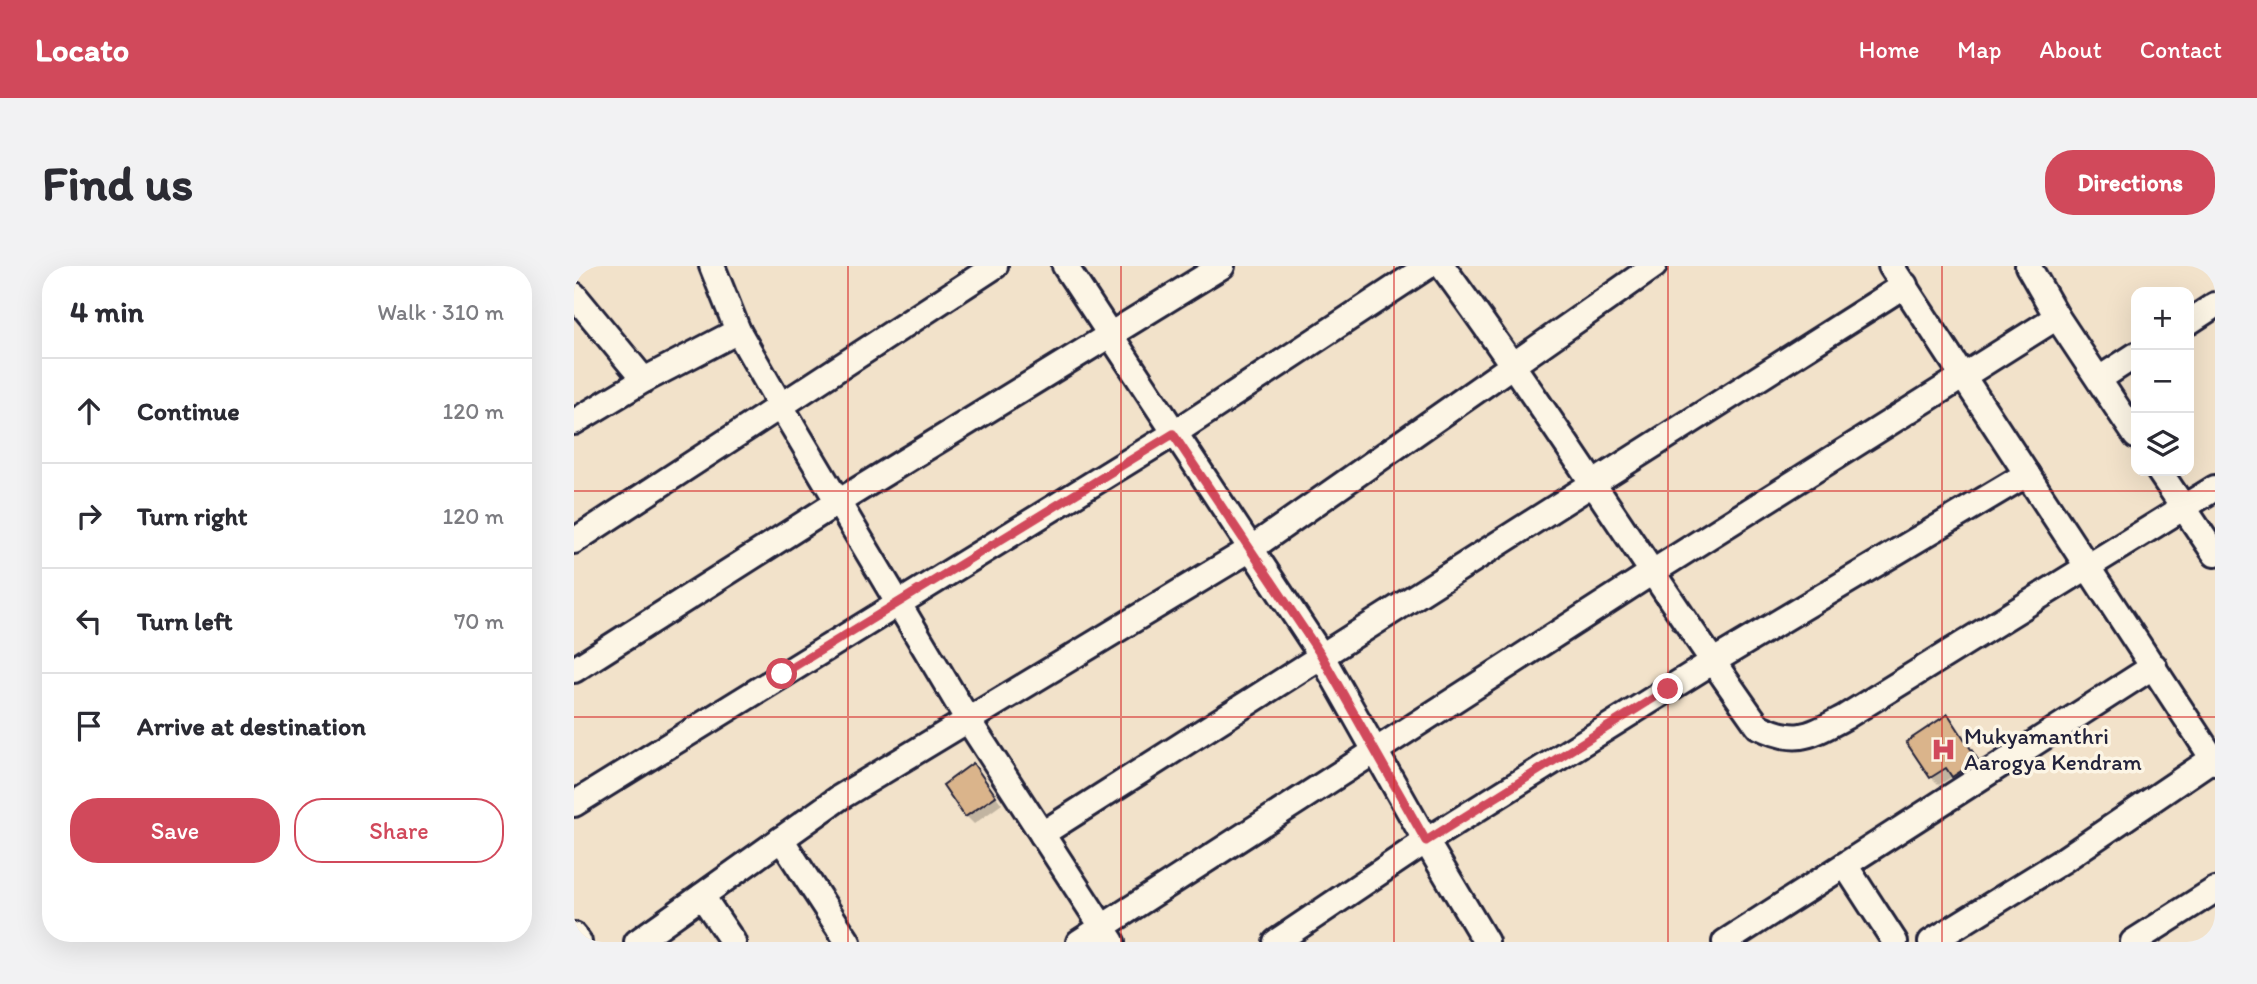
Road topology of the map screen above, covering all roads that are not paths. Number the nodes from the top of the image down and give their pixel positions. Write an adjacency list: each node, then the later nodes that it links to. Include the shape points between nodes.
1 (712, 266): 14 (street)
2 (995, 266): 21 (street)
3 (1065, 266): 15 (street)
4 (1222, 266): 15 (street)
5 (1428, 266): 24 (street)
6 (1442, 266): 17 (street)
7 (1654, 266): 17 (street)
8 (2028, 266): 12 (street)
9 (1898, 276): 18 (street); 27 (street)
10 (574, 295): 20 (street)
11 (2215, 305): 13 (street)
12 (2057, 317): 18 (street); 19 (street)
13 (2194, 319)
14 (738, 331): 20 (street); 21 (street)
15 (1109, 335): 24 (street); 29 (street)
16 (2131, 358): 19 (street)
17 (1515, 365): 27 (street); 32 (street)
18 (1962, 377): 25 (street); 35 (street)
19 (2099, 379): 23 (street)
20 (644, 380): 22 (street)
21 (782, 408): 29 (street); 31 (street)
22 (578, 414)
23 (2131, 428)
24 (1173, 434): 32 (street); 36 (street)
25 (2027, 474): 34 (street); 38 (street)
26 (2162, 476): 30 (street)
27 (1592, 482): 35 (street); 37 (street)
28 (2215, 488): 30 (street)
29 (838, 502): 36 (street); 40 (street)
30 (2184, 508): 33 (street); 34 (street)
31 (574, 541)
32 (1249, 550): 37 (street); 41 (street)
33 (2215, 554)
34 (2088, 569): 38 (street, via 1805,738 1779,737 1758,726); 39 (street)
35 (1651, 573): 38 (street); 42 (street)
36 (898, 602): 41 (street); 44 (street)
37 (1321, 655): 42 (street); 45 (street)
38 (1712, 662): 47 (street)
39 (2154, 666): 43 (street); 48 (street)
40 (574, 670)
41 (968, 720): 45 (street); 46 (street)
42 (1375, 750): 47 (street); 52 (street)
43 (2214, 759): 62 (street)
44 (574, 804)
45 (1042, 834): 52 (street)
46 (781, 839): 50 (street); 56 (street)
47 (1426, 841): 58 (street); 59 (street)
48 (1845, 865): 60 (street); 61 (street)
49 (2215, 890): 63 (street)
50 (702, 896): 54 (street); 55 (street)
51 (574, 934): 53 (street)
52 (1108, 935): 57 (street)
53 (579, 942)
54 (637, 942)
55 (733, 942)
56 (848, 942)
57 (1079, 942)
58 (1276, 942)
59 (1486, 942)
60 (1725, 942)
61 (1895, 942)
62 (1931, 942)
63 (2133, 942)

